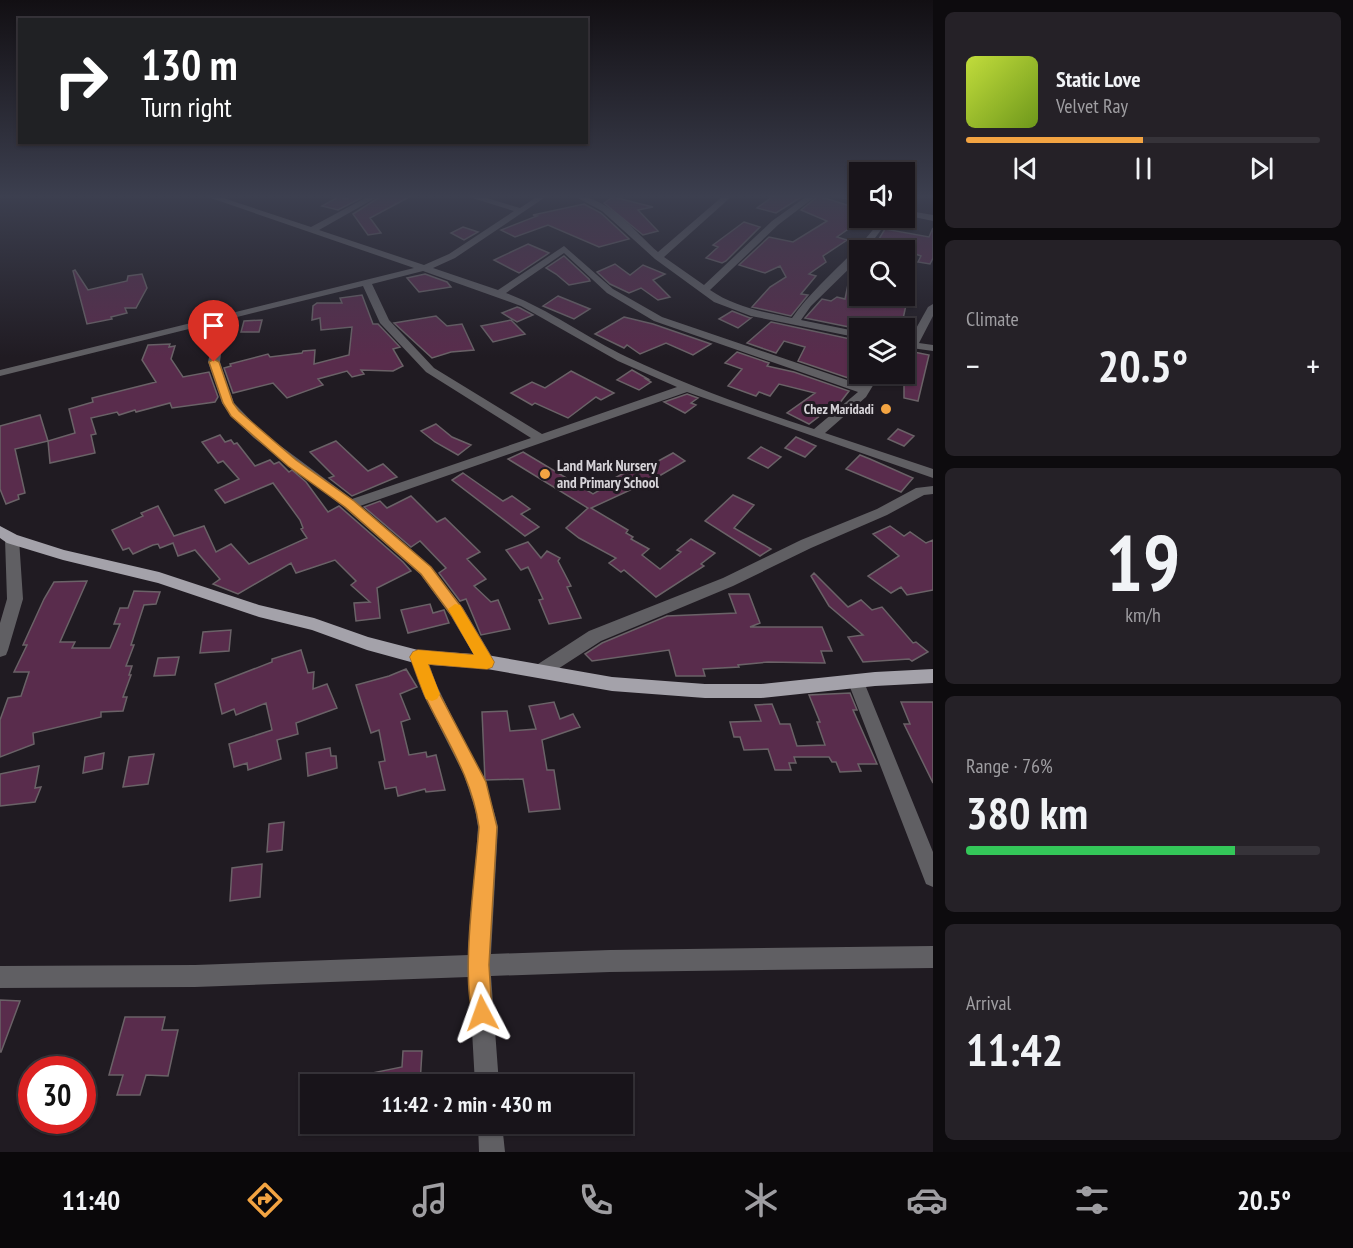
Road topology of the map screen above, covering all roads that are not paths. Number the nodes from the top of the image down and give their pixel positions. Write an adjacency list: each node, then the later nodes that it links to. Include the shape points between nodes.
1 (373, 250): 10 (street)
2 (462, 250): 10 (street)
3 (563, 250): 13 (street)
4 (565, 250): 24 (street, via 610,291 658,319)
5 (650, 250): 8 (street)
6 (666, 250): 8 (street)
7 (747, 250): 12 (street)
8 (658, 257): 12 (street)
9 (849, 262): 16 (street, via 807,304)
10 (427, 267): 11 (street); 13 (street)
11 (367, 284): 15 (street); 26 (street, via 384,321 430,370)
12 (704, 290): 16 (street, via 741,310)
13 (498, 294): 23 (street, via 537,310 621,359)
14 (933, 307): 18 (street)
15 (228, 317): 21 (street); 29 (street, via 218,339 214,362 228,403 258,435)
16 (794, 323): 17 (street)
17 (849, 333)
18 (915, 334)
19 (915, 345): 20 (street)
20 (933, 348)
21 (0, 373)
22 (869, 384): 24 (street)
23 (689, 387): 25 (street); 26 (street)
24 (866, 390): 25 (street)
25 (817, 434): 27 (street)
26 (542, 439): 29 (street)
27 (933, 474)
28 (933, 490): 34 (street, via 921,491 728,582 595,636)
29 (350, 504): 33 (street, via 426,571)
30 (6, 535): 31 (street, via 15,599); 32 (main road)
31 (0, 650)
32 (418, 657): 33 (main road); 39 (street, via 431,693 478,782 485,808 488,827)
33 (487, 662): 34 (main road)
34 (541, 671): 36 (main road, via 612,684 705,691 761,691)
35 (933, 676): 36 (main road)
36 (856, 682): 37 (street)
37 (933, 877)
38 (933, 957): 39 (street)
39 (478, 965): 40 (street, via 195,976); 41 (street)
40 (0, 977)
41 (486, 1074)
42 (491, 1134): 43 (street)
43 (492, 1152)

